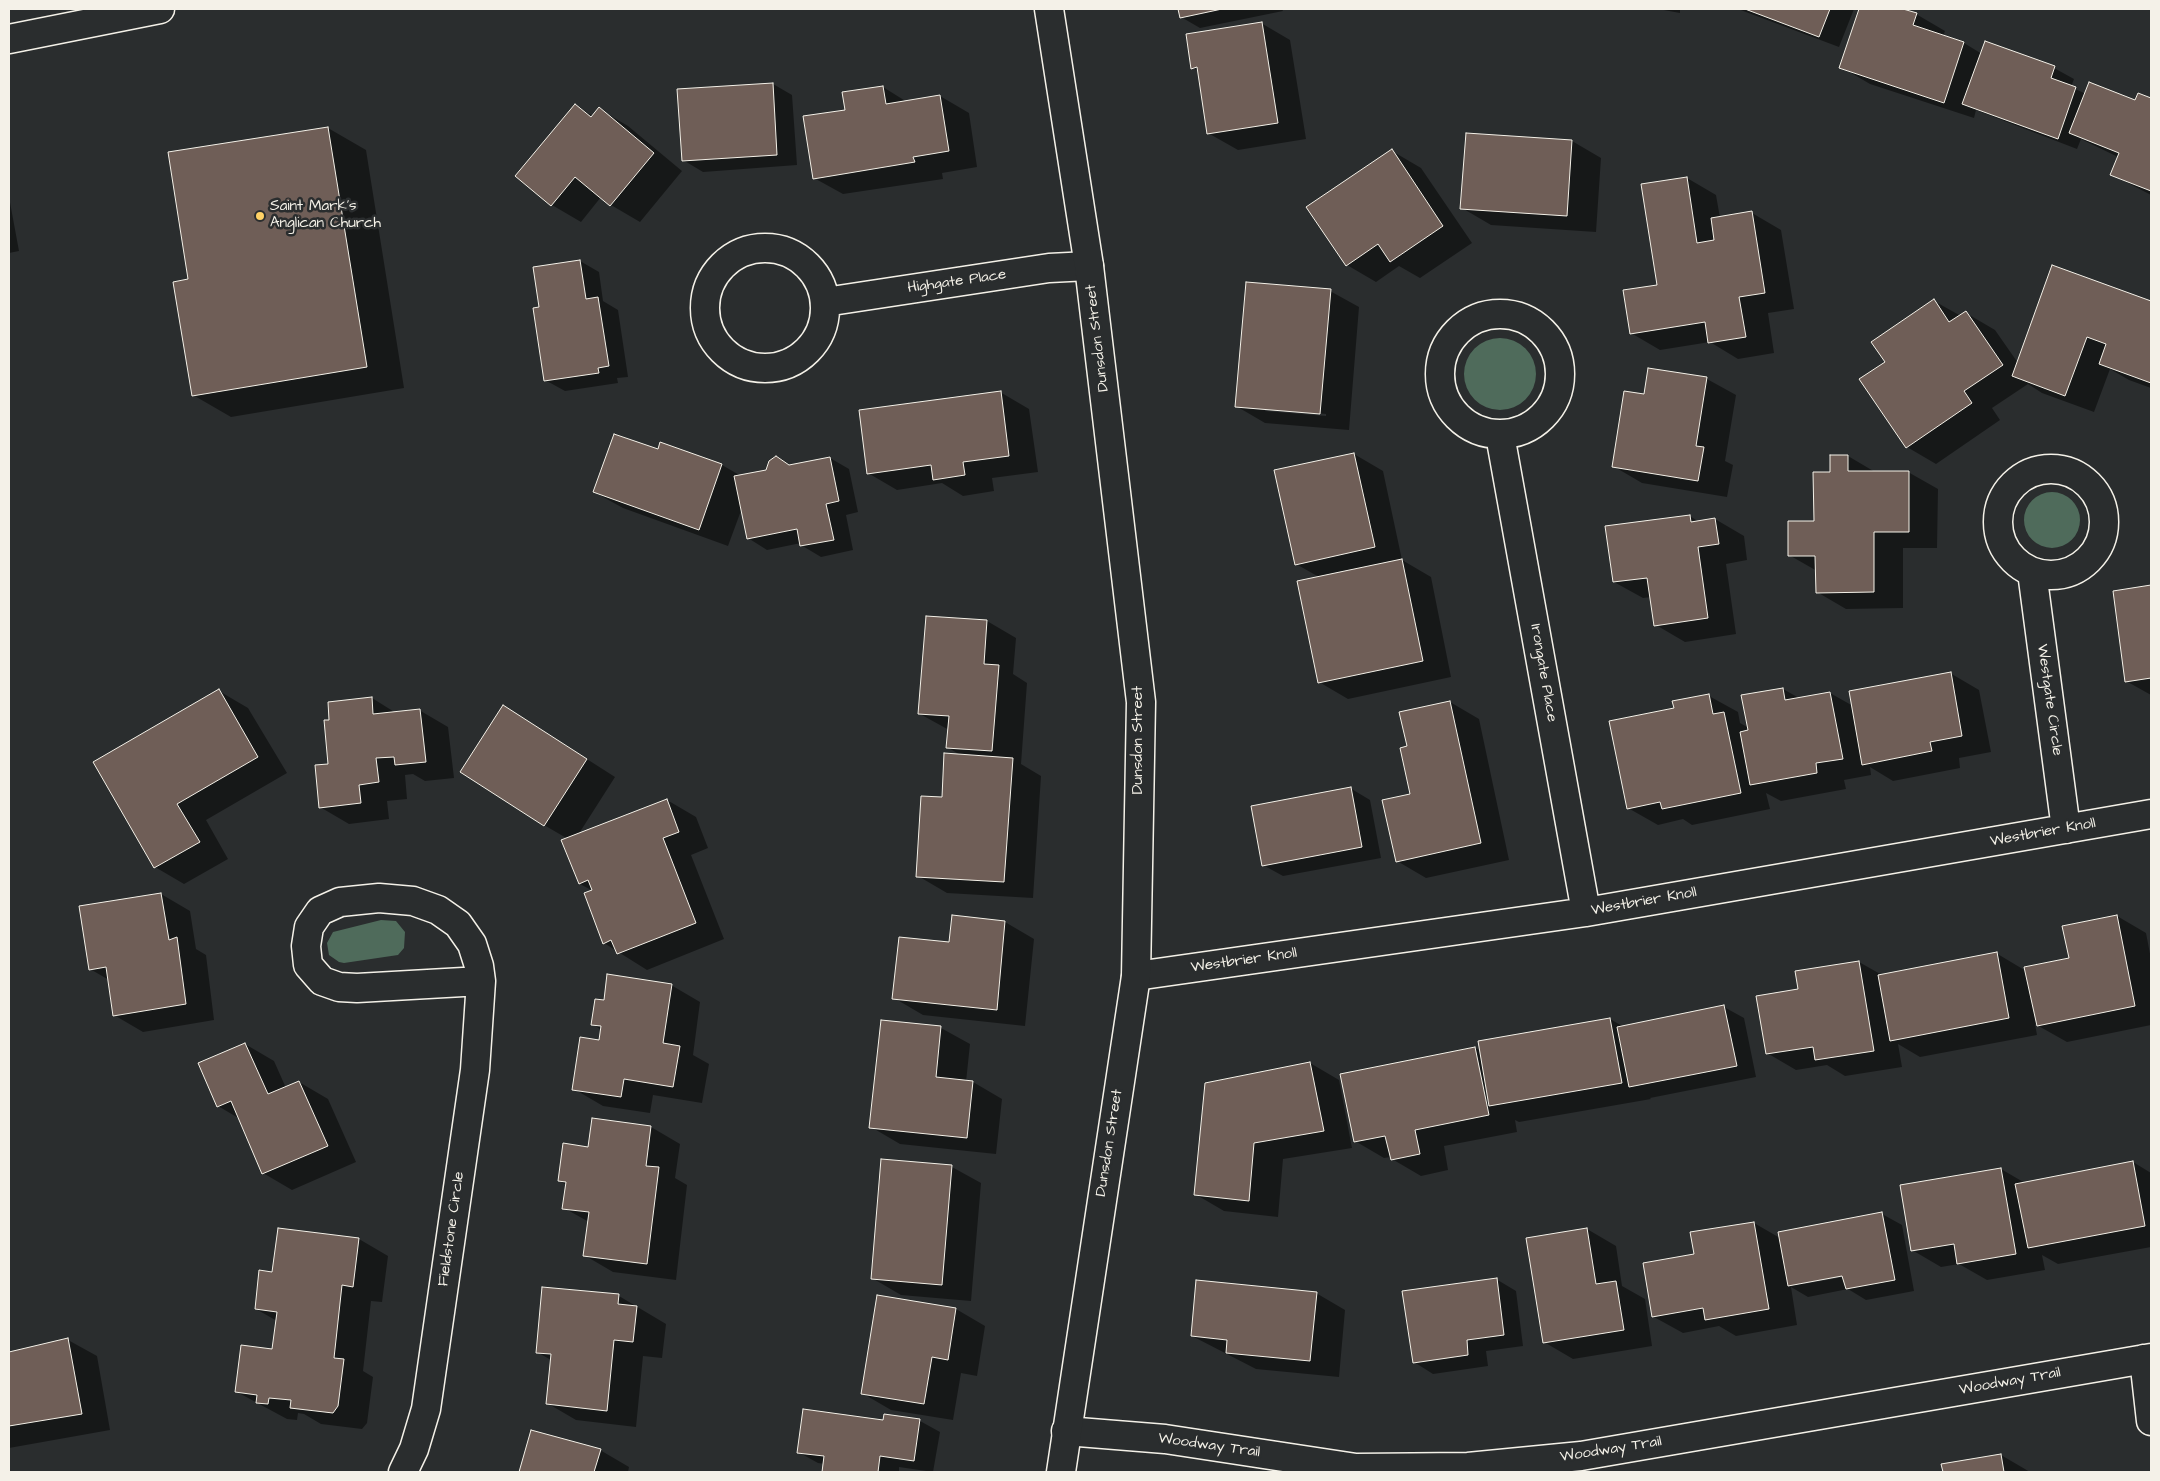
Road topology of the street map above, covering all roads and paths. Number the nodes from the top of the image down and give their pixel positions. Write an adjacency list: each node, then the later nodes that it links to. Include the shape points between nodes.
1 (160, 9): 3 (street)
2 (1049, 9): 4 (street, Dunsdon Street)
3 (9, 38)
4 (1090, 266): 5 (street, Highgate Place, via 1049,268); 11 (street, Dunsdon Street, via 1141,702)
5 (825, 302): 5 (street, via 816,276 798,257 772,248 746,251 722,265 708,288 705,315 713,340 732,359 758,368 784,366 808,352 822,329)
6 (1500, 435): 6 (street, via 1520,431 1538,420 1552,404 1559,384 1559,363 1552,344 1539,327 1521,317 1500,314 1481,316 1464,325 1451,338 1439,374 1451,410 1464,423 1481,432); 10 (street, Irongate Place)
7 (2032, 572): 9 (street, Westgate Circle)
8 (2151, 814): 9 (street, Westbrier Knoll)
9 (2066, 829): 10 (street, Westbrier Knoll)
10 (1586, 912): 11 (street, Westbrier Knoll)
11 (1136, 976): 15 (street, Dunsdon Street)
12 (481, 981): 12 (street, Fieldstone Circle, via 339,987 322,981 308,965 309,927 320,911 340,902 379,898 413,901 438,910 458,924 472,944); 17 (street, Fieldstone Circle, via 475,1070 426,1409)
13 (2148, 1358): 14 (street); 16 (street, Woodway Trail)
14 (2151, 1421)
15 (1066, 1431): 16 (street, Woodway Trail, via 1166,1439 1356,1468); 18 (street, Dunsdon Street)
16 (1582, 1464)
17 (403, 1472)
18 (1062, 1472)

